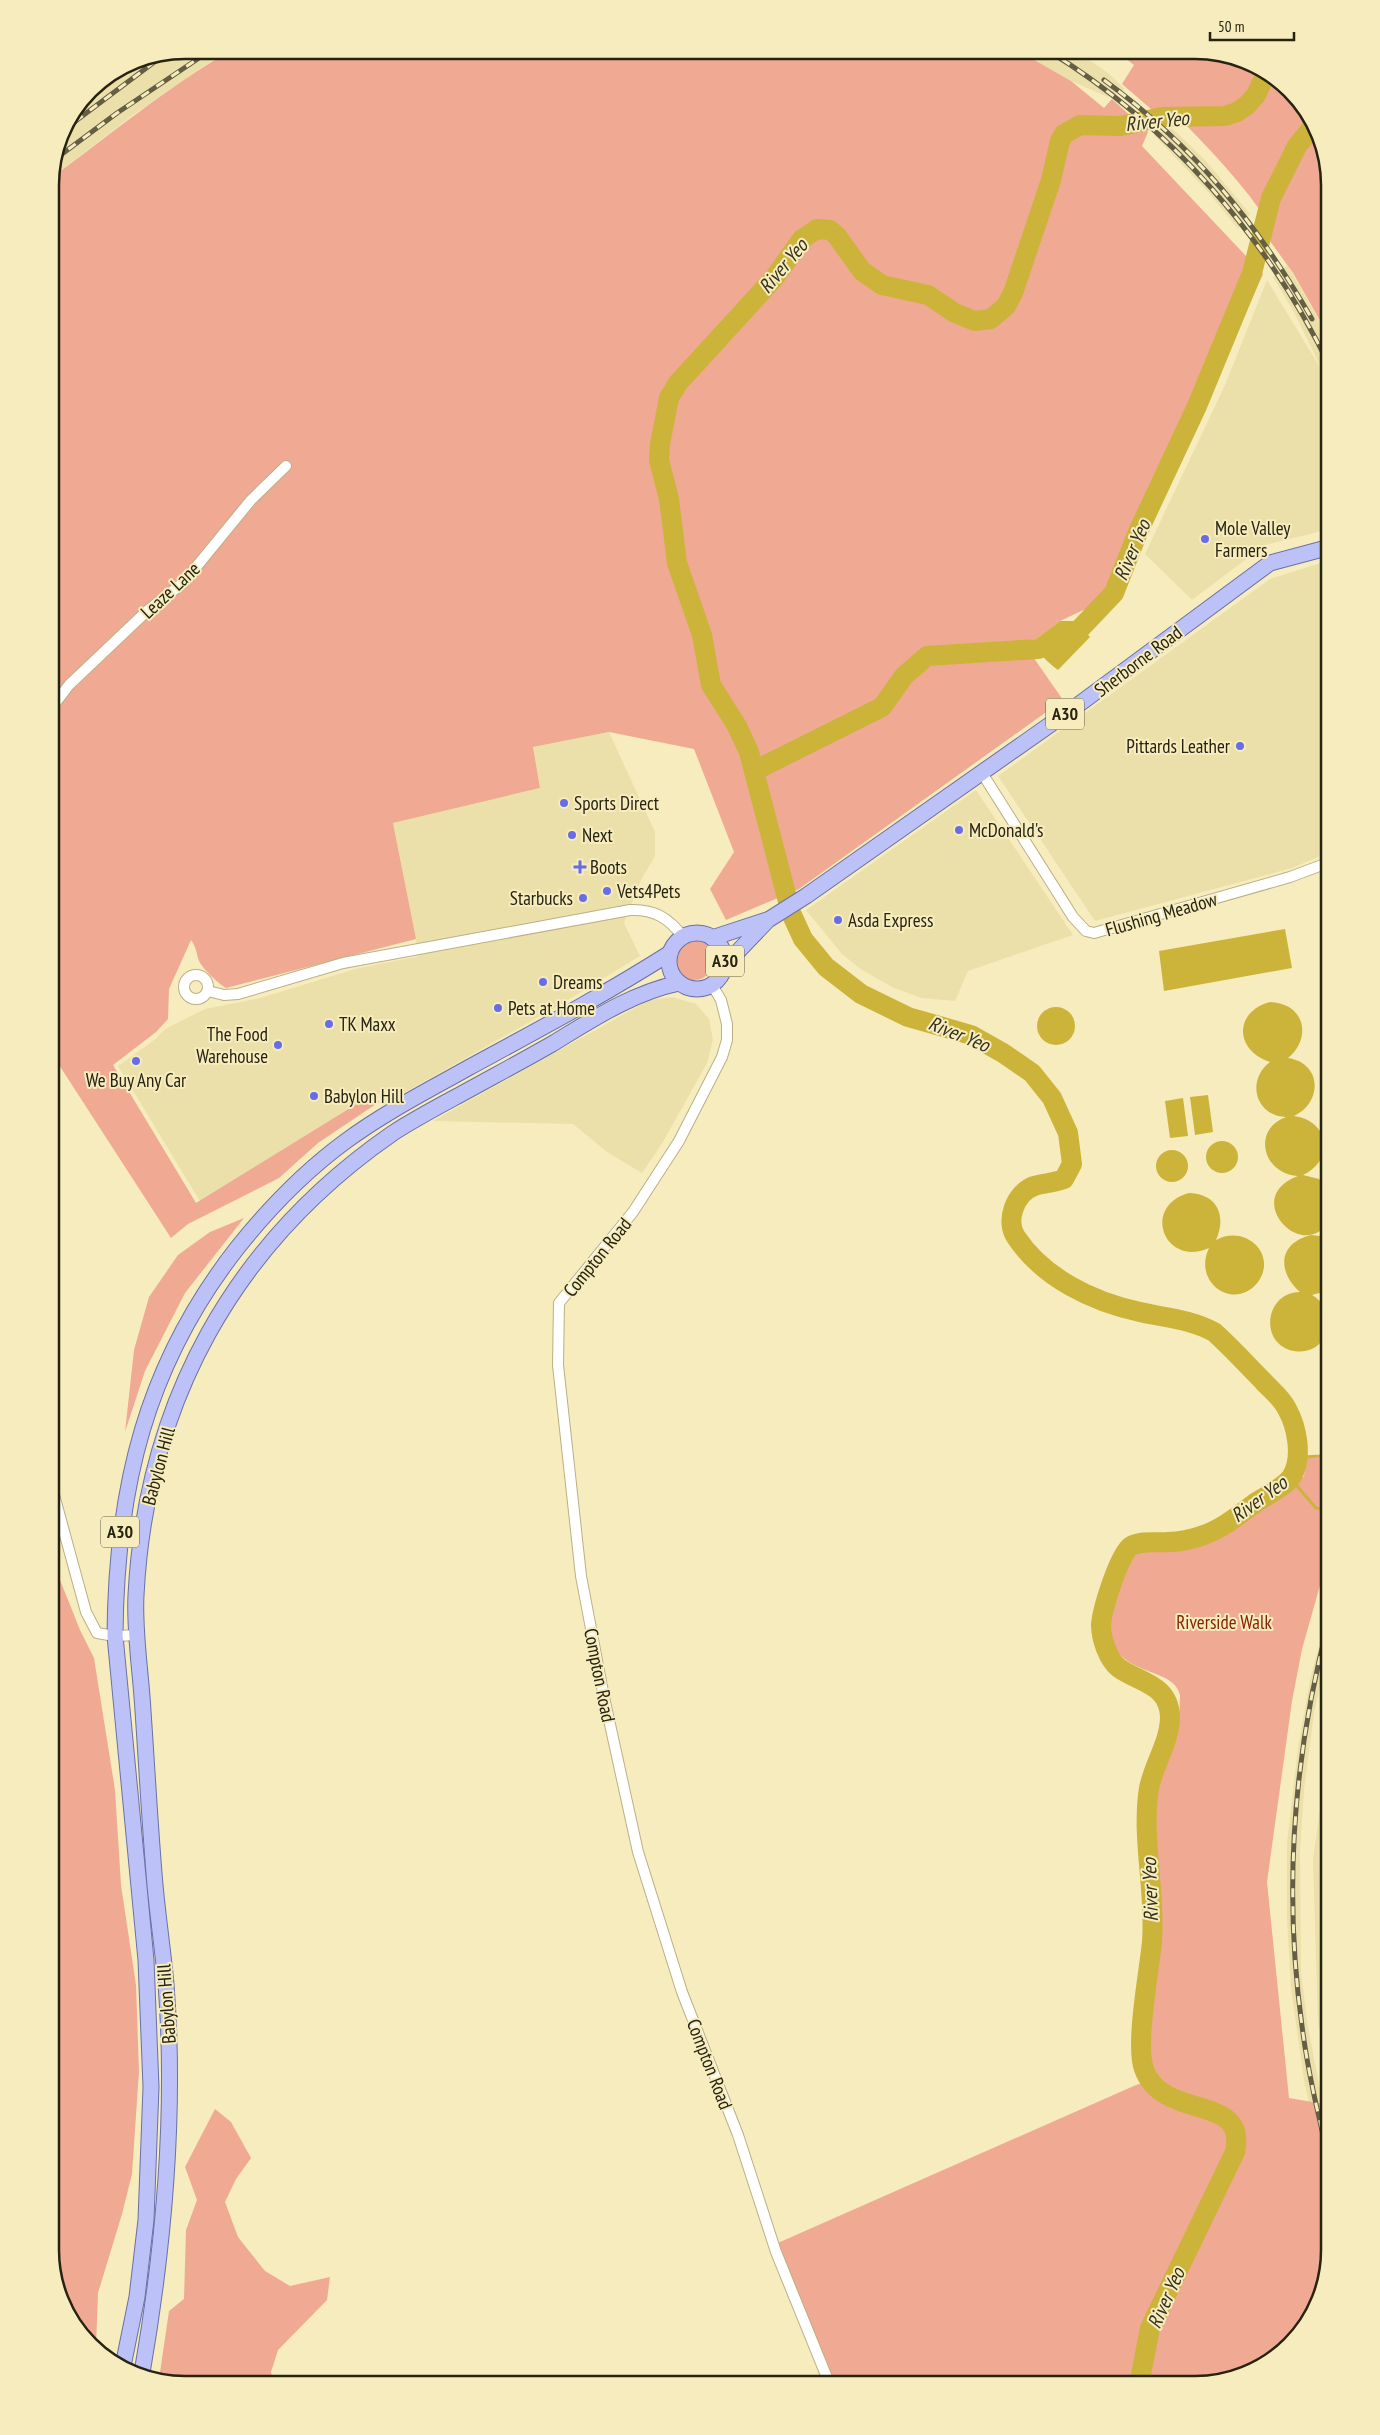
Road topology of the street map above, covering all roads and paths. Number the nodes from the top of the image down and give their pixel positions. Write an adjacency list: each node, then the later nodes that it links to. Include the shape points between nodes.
1 (286, 466): 3 (street, Leaze Lane, via 251,500 183,583 147,611)
2 (1321, 549): 4 (main road, Sherborne Road / A30, via 1270,562 1138,662)
3 (59, 700)
4 (982, 773): 5 (street, Flushing Meadow, via 1073,917 1086,931 1094,933); 6 (main road, Sherborne Road / A30)
5 (1321, 865)
6 (768, 920): 8 (main road, A30); 10 (main road, A30)
7 (683, 937): 8 (main road, A30, via 698,933); 9 (main road, A30); 13 (street, via 664,916 642,909 630,910 343,964 238,994)
8 (712, 938): 10 (main road, A30, via 722,949)
9 (670, 953): 11 (main road, via 670,970); 14 (main road, Babylon Hill / A30)
10 (725, 965): 12 (main road, A30)
11 (679, 983): 12 (main road, A30, via 695,989); 15 (main road, Babylon Hill / A30, via 652,989 614,1008)
12 (712, 985): 21 (street, Compton Road, via 721,1000 727,1024 722,1057 679,1141 633,1212 559,1303 558,1366 581,1576 638,1852 682,1992 738,2135 776,2252)
13 (208, 991)
14 (448, 1080): 15 (main road); 18 (main road, Babylon Hill / A30, via 346,1141 291,1186 264,1214 198,1302 162,1372 131,1470 119,1538)
15 (457, 1097): 17 (main road, Babylon Hill / A30, via 394,1133 306,1204 263,1253 216,1318 174,1404 142,1524 136,1599)
16 (59, 1513): 18 (street, via 86,1612 97,1633)
17 (138, 1635): 18 (street); 20 (main road, Babylon Hill / A30, via 170,2067 160,2230)
18 (115, 1636): 19 (main road, Babylon Hill / A30, via 146,1960 151,2088 146,2220 137,2297)
19 (124, 2360)
20 (143, 2369)
21 (826, 2376)

